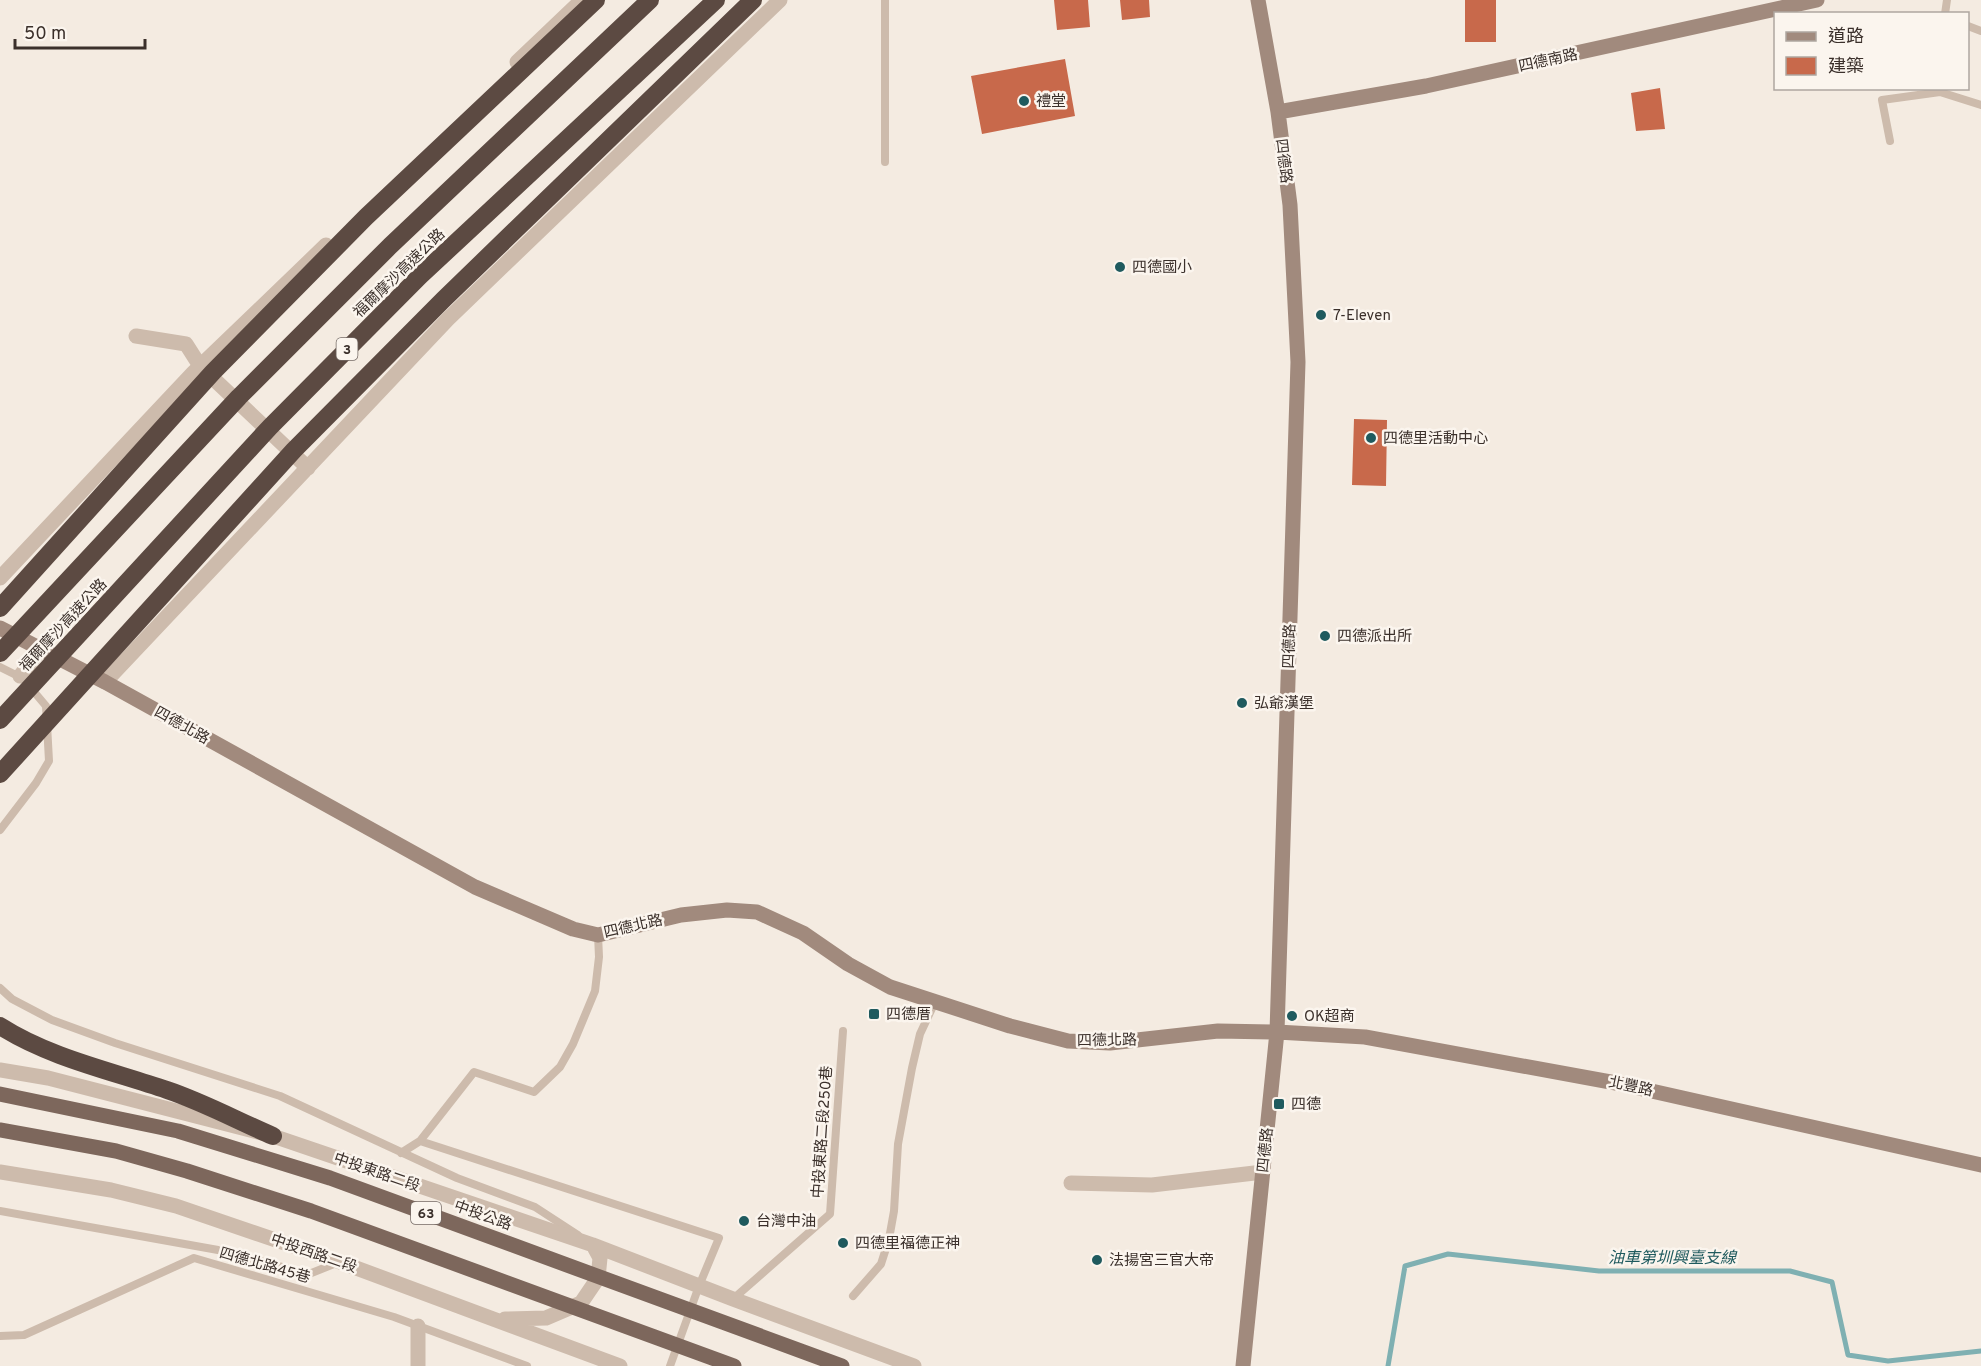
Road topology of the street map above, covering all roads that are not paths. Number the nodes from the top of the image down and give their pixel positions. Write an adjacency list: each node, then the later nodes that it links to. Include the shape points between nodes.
1 (582, 0): 16 (street)
2 (596, 0): 19 (highway, bridge, via 366,218 213,372)
3 (650, 0): 22 (highway, 福爾摩沙高速公路, bridge, via 381,254 239,397)
4 (716, 0): 26 (highway, 福爾摩沙高速公路 / 3, bridge, via 386,310 270,427)
5 (753, 0): 27 (highway, bridge, via 294,450)
6 (780, 0): 17 (street, via 448,319)
7 (885, 0): 14 (lane)
8 (1258, 0): 12 (street, 四德路)
9 (1816, 0): 12 (street, 四德南路, via 1492,72)
10 (1940, 90): 11 (lane); 13 (lane, via 1882,100)
11 (1981, 105)
12 (1278, 111): 34 (street, 四德路, via 1290,205 1298,362)
13 (1890, 141)
14 (885, 162)
15 (136, 336): 16 (street, via 186,344)
16 (200, 366): 17 (street); 18 (street)
17 (308, 468): 25 (street)
18 (0, 578)
19 (0, 608)
20 (0, 628): 21 (street, 四德北路)
21 (41, 650): 24 (street); 25 (street, 四德北路)
22 (0, 653)
23 (0, 667): 24 (lane)
24 (20, 676): 28 (lane, via 46,706 49,761)
25 (105, 682): 29 (street, 四德北路, via 475,887 573,929)
26 (0, 720)
27 (0, 774)
28 (0, 830)
29 (598, 935): 31 (street, 四德北路, via 681,915 727,910 758,912 803,933 890,987); 39 (lane, via 595,991 560,1067 534,1092 474,1072)
30 (0, 988): 40 (lane, via 12,999 52,1020 280,1096)
31 (935, 1002): 34 (street, 四德北路, via 1068,1041 1110,1043 1218,1031); 49 (lane, via 920,1035 912,1068 898,1144 889,1239 881,1264)
32 (0, 1026): 38 (highway, via 46,1050 171,1091)
33 (843, 1031): 50 (lane, 中投東路二段250巷, via 830,1214)
34 (1277, 1032): 41 (street, 北豐路, via 1365,1037 1616,1083); 43 (street, 四德路)
35 (0, 1070): 38 (street, 中投東路二段, via 48,1078)
36 (0, 1094): 59 (main road, 中投公路 / 63, bridge, via 178,1131 257,1154)
37 (0, 1130): 58 (main road, 63, bridge, via 116,1151 198,1174 311,1211)
38 (273, 1136): 46 (street, 中投東路二段)
39 (420, 1141): 40 (lane); 48 (lane, via 719,1238)
40 (401, 1153): 46 (lane, via 535,1207)
41 (1981, 1165)
42 (0, 1172): 47 (street, 中投西路二段, via 111,1190 176,1206)
43 (1263, 1172): 44 (street, via 1152,1185); 61 (street, 四德路)
44 (1071, 1183)
45 (0, 1211): 47 (lane, via 218,1250 309,1274)
46 (593, 1245): 48 (street, 中投東路二段); 51 (street, via 600,1258 598,1278 581,1304 546,1318)
47 (340, 1262): 51 (street, 中投西路二段)
48 (699, 1286): 50 (street, 中投東路二段); 57 (lane)
49 (854, 1296)
50 (733, 1299): 60 (street, 中投東路二段)
51 (499, 1320): 56 (street, 中投西路二段)
52 (418, 1326): 53 (lane, 四德北路45巷, via 194,1258 24,1335); 54 (street); 55 (lane, 四德北路45巷)
53 (0, 1336)
54 (418, 1366)
55 (527, 1366)
56 (620, 1366)
57 (670, 1366)
58 (734, 1366)
59 (842, 1366)
60 (914, 1366)
61 (1243, 1366)

